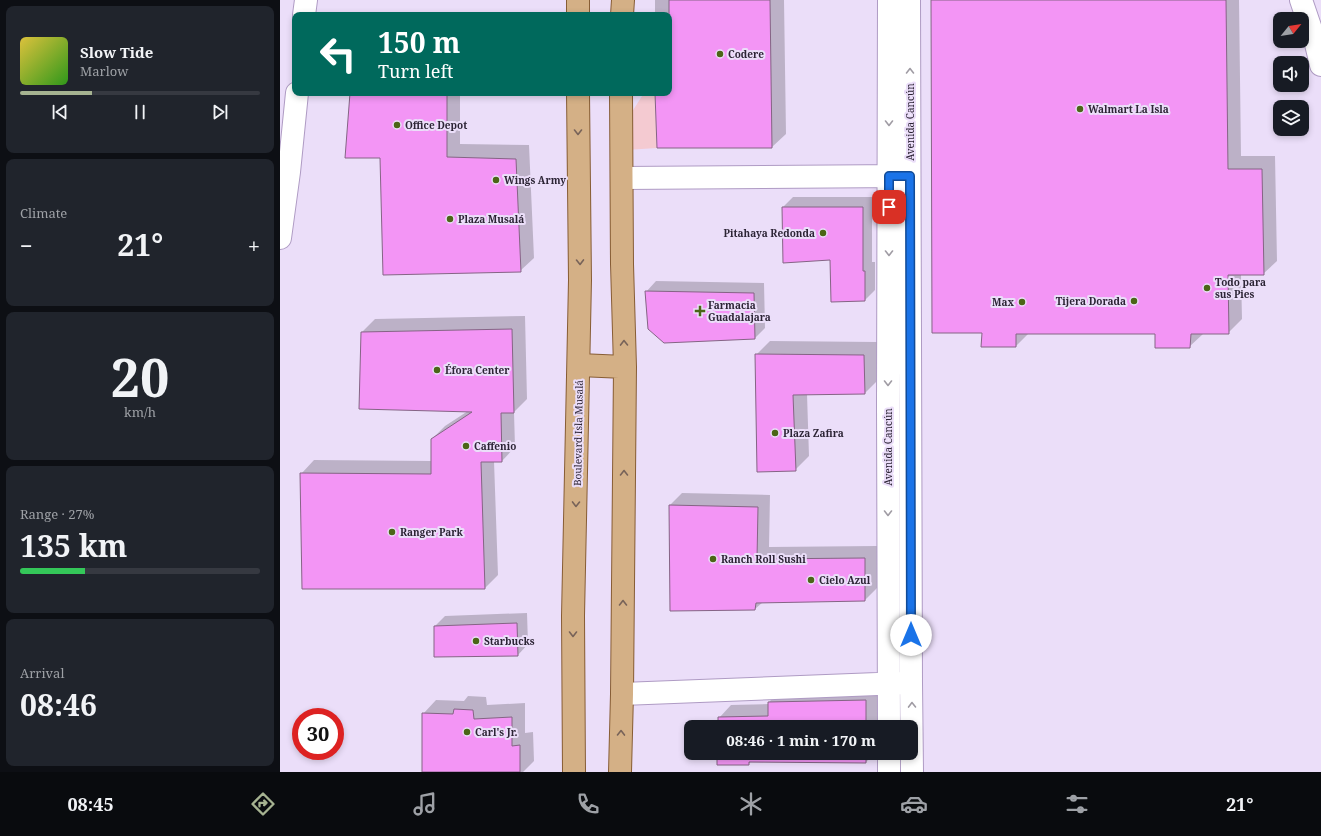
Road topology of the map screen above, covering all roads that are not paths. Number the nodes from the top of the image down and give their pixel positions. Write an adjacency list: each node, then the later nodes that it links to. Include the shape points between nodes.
1 (306, 0): 7 (street)
2 (578, 0): 8 (main road)
3 (623, 0): 9 (main road)
4 (889, 0): 14 (street, Avenida Cancún, one-way to 14)
5 (910, 0): 14 (street, Avenida Cancún, one-way to 5)
6 (1301, 0): 10 (street)
7 (304, 12)
8 (578, 12)
9 (622, 12)
10 (1321, 65)
11 (297, 96): 16 (street)
12 (578, 96): 17 (main road, Boulevard Isla Musalá, one-way to 17)
13 (621, 96): 15 (main road)
14 (899, 176): 15 (street); 19 (street, Avenida Cancún); 20 (street, Avenida Cancún, one-way to 20, via 888,404)
15 (622, 178): 18 (main road, one-way to 15)
16 (280, 238)
17 (579, 365): 18 (main road); 24 (main road, Boulevard Isla Musalá, one-way to 24, via 573,616)
18 (625, 367): 21 (main road, one-way to 18)
19 (911, 683): 20 (street); 27 (street, Avenida Cancún, one-way to 19)
20 (889, 684): 21 (street); 22 (street, Avenida Cancún)
21 (622, 694): 25 (main road, one-way to 21)
22 (889, 720)
23 (889, 760): 26 (street)
24 (574, 772)
25 (620, 772)
26 (890, 772)
27 (912, 772)

